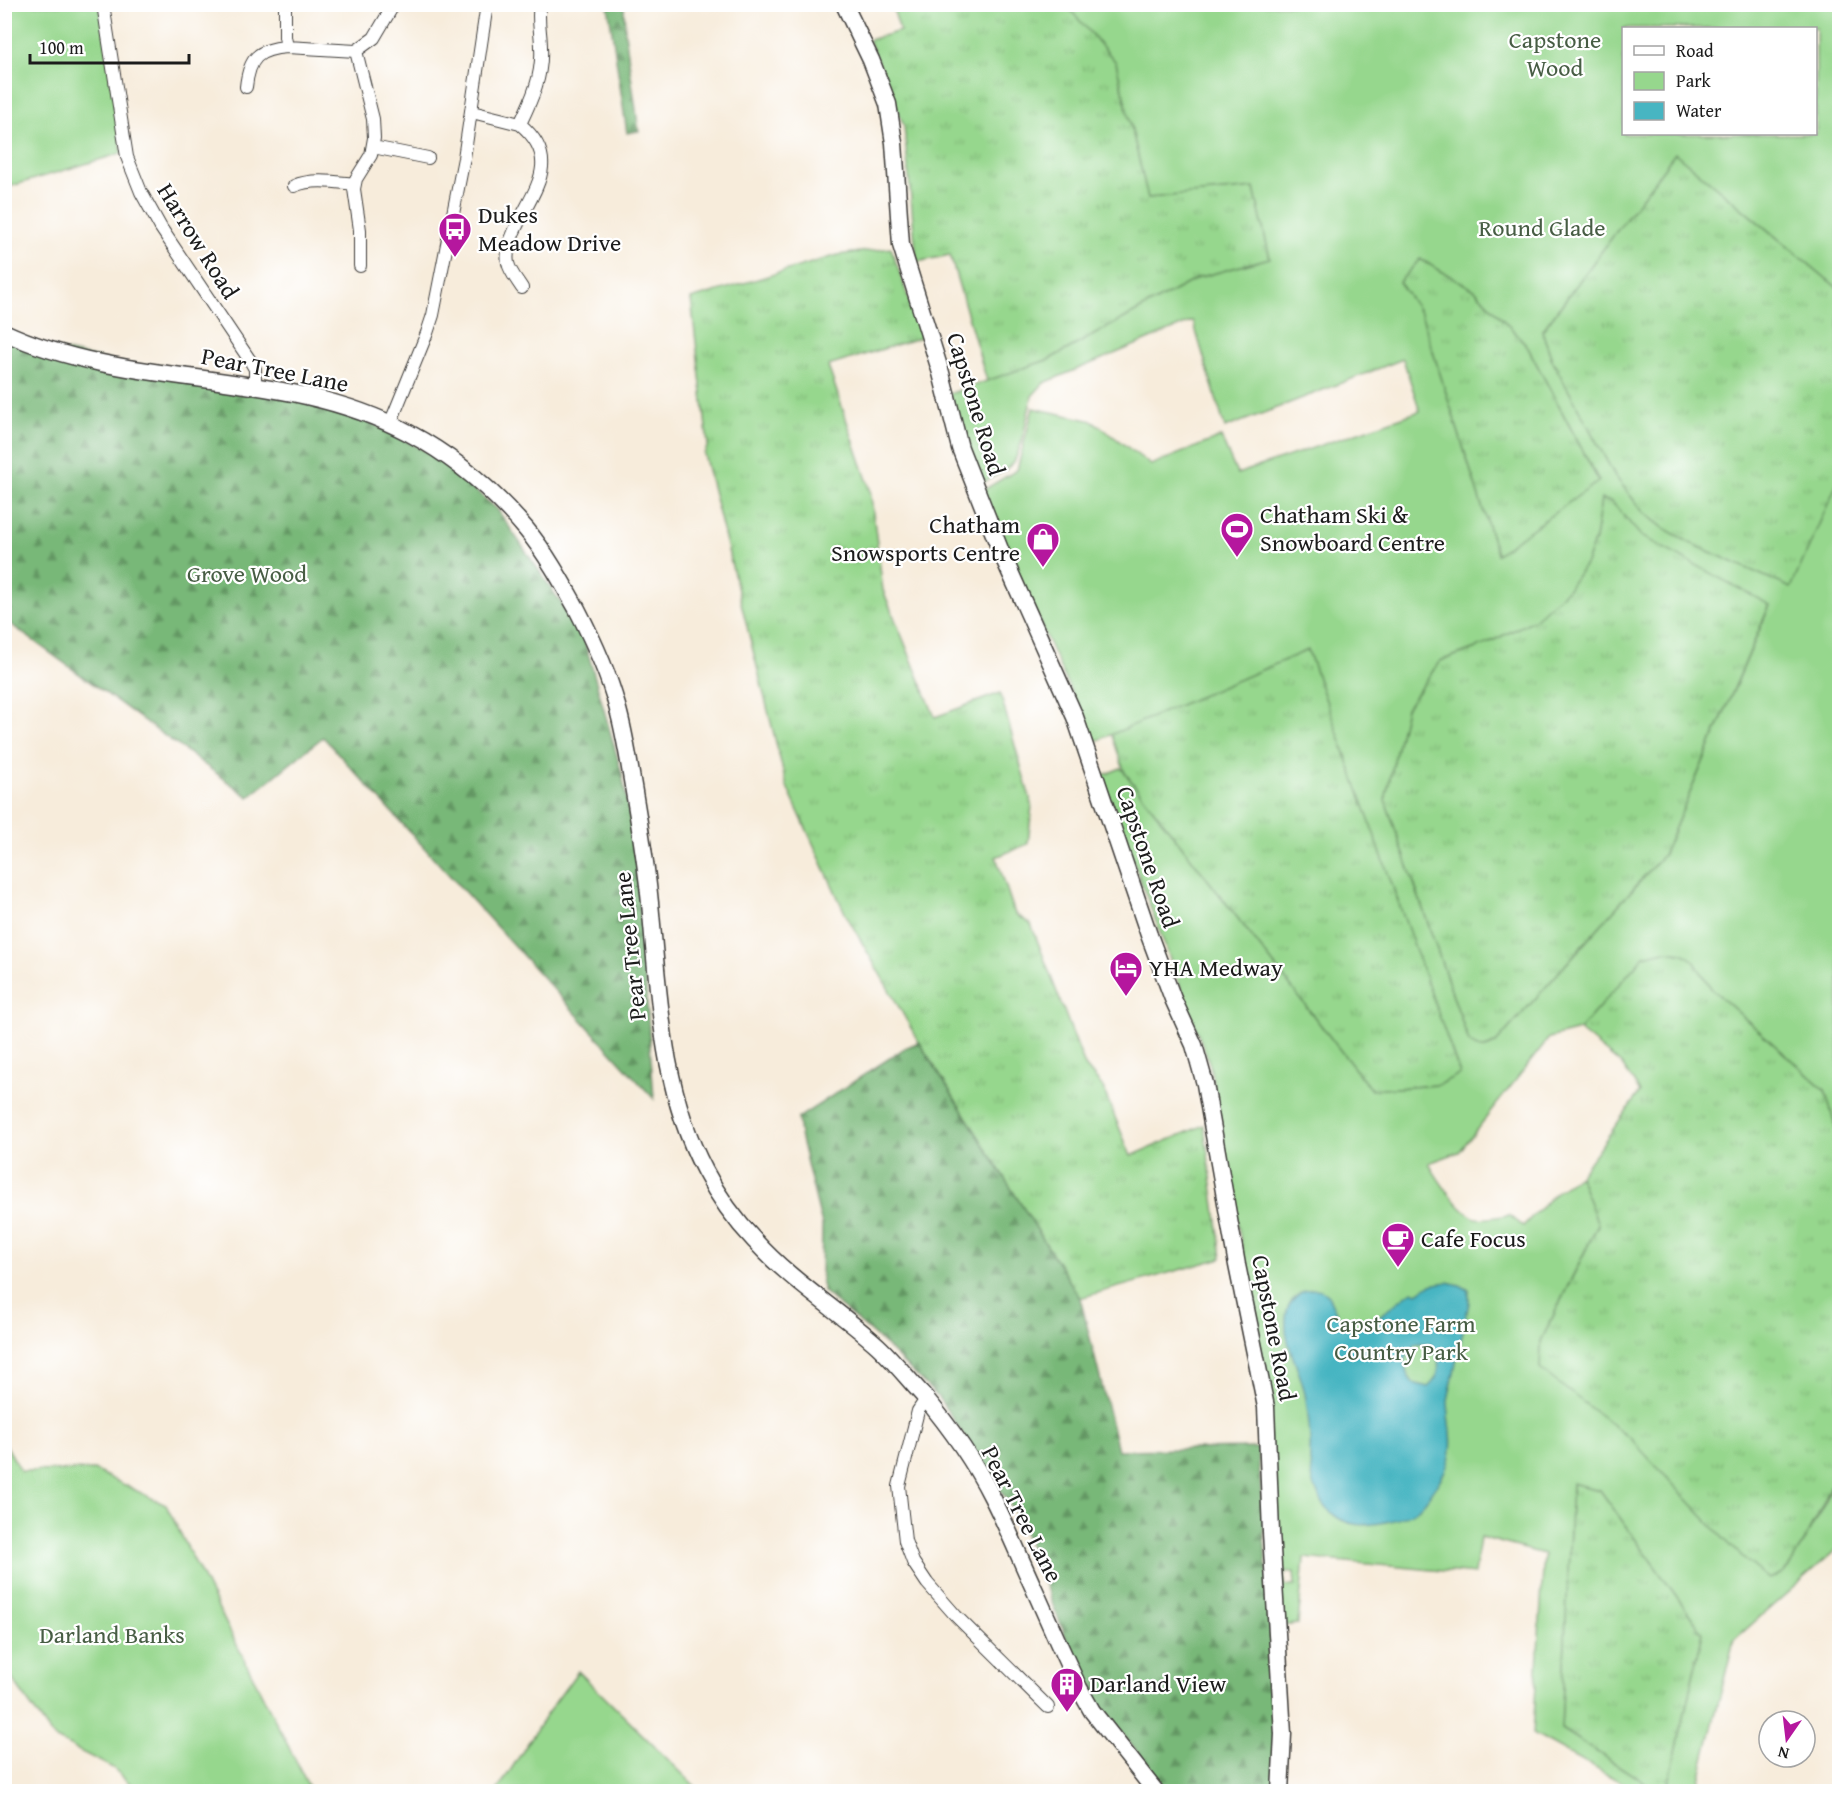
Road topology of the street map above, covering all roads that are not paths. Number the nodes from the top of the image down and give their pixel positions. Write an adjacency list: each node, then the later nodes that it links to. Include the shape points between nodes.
1 (103, 4): 19 (street, Harrow Road, via 124,141 134,174 161,228 251,362 256,373)
2 (285, 4): 7 (street)
3 (394, 4): 8 (street, via 374,38)
4 (488, 4): 10 (street)
5 (540, 4): 11 (street, via 542,59 534,95)
6 (844, 4): 24 (street, Capstone Road, via 888,104 901,245 960,448 1001,552 1075,717 1149,935 1194,1045 1205,1084 1266,1407 1283,1734)
7 (287, 47): 8 (street); 9 (street, via 255,57)
8 (356, 51): 12 (street, via 373,119)
9 (246, 87)
10 (472, 112): 11 (street); 20 (street, via 432,315)
11 (520, 124): 17 (street, via 537,143 543,162 508,253 509,267)
12 (373, 147): 13 (street); 14 (street)
13 (428, 158)
14 (354, 184): 15 (street); 16 (street)
15 (294, 186)
16 (360, 266)
17 (522, 288)
18 (4, 332): 19 (street, Pear Tree Lane, via 88,360)
19 (255, 385): 20 (street, Pear Tree Lane, via 327,401)
20 (390, 424): 21 (street, Pear Tree Lane, via 410,433 479,480 528,531 595,644 617,704 646,859 660,1015 670,1076 704,1171 755,1242 880,1348)
21 (926, 1399): 22 (street, via 918,1411 899,1486 905,1541 913,1562 956,1616); 23 (street, Pear Tree Lane, via 991,1494 1092,1711)
22 (1048, 1707)
23 (1156, 1791)
24 (1280, 1791)

